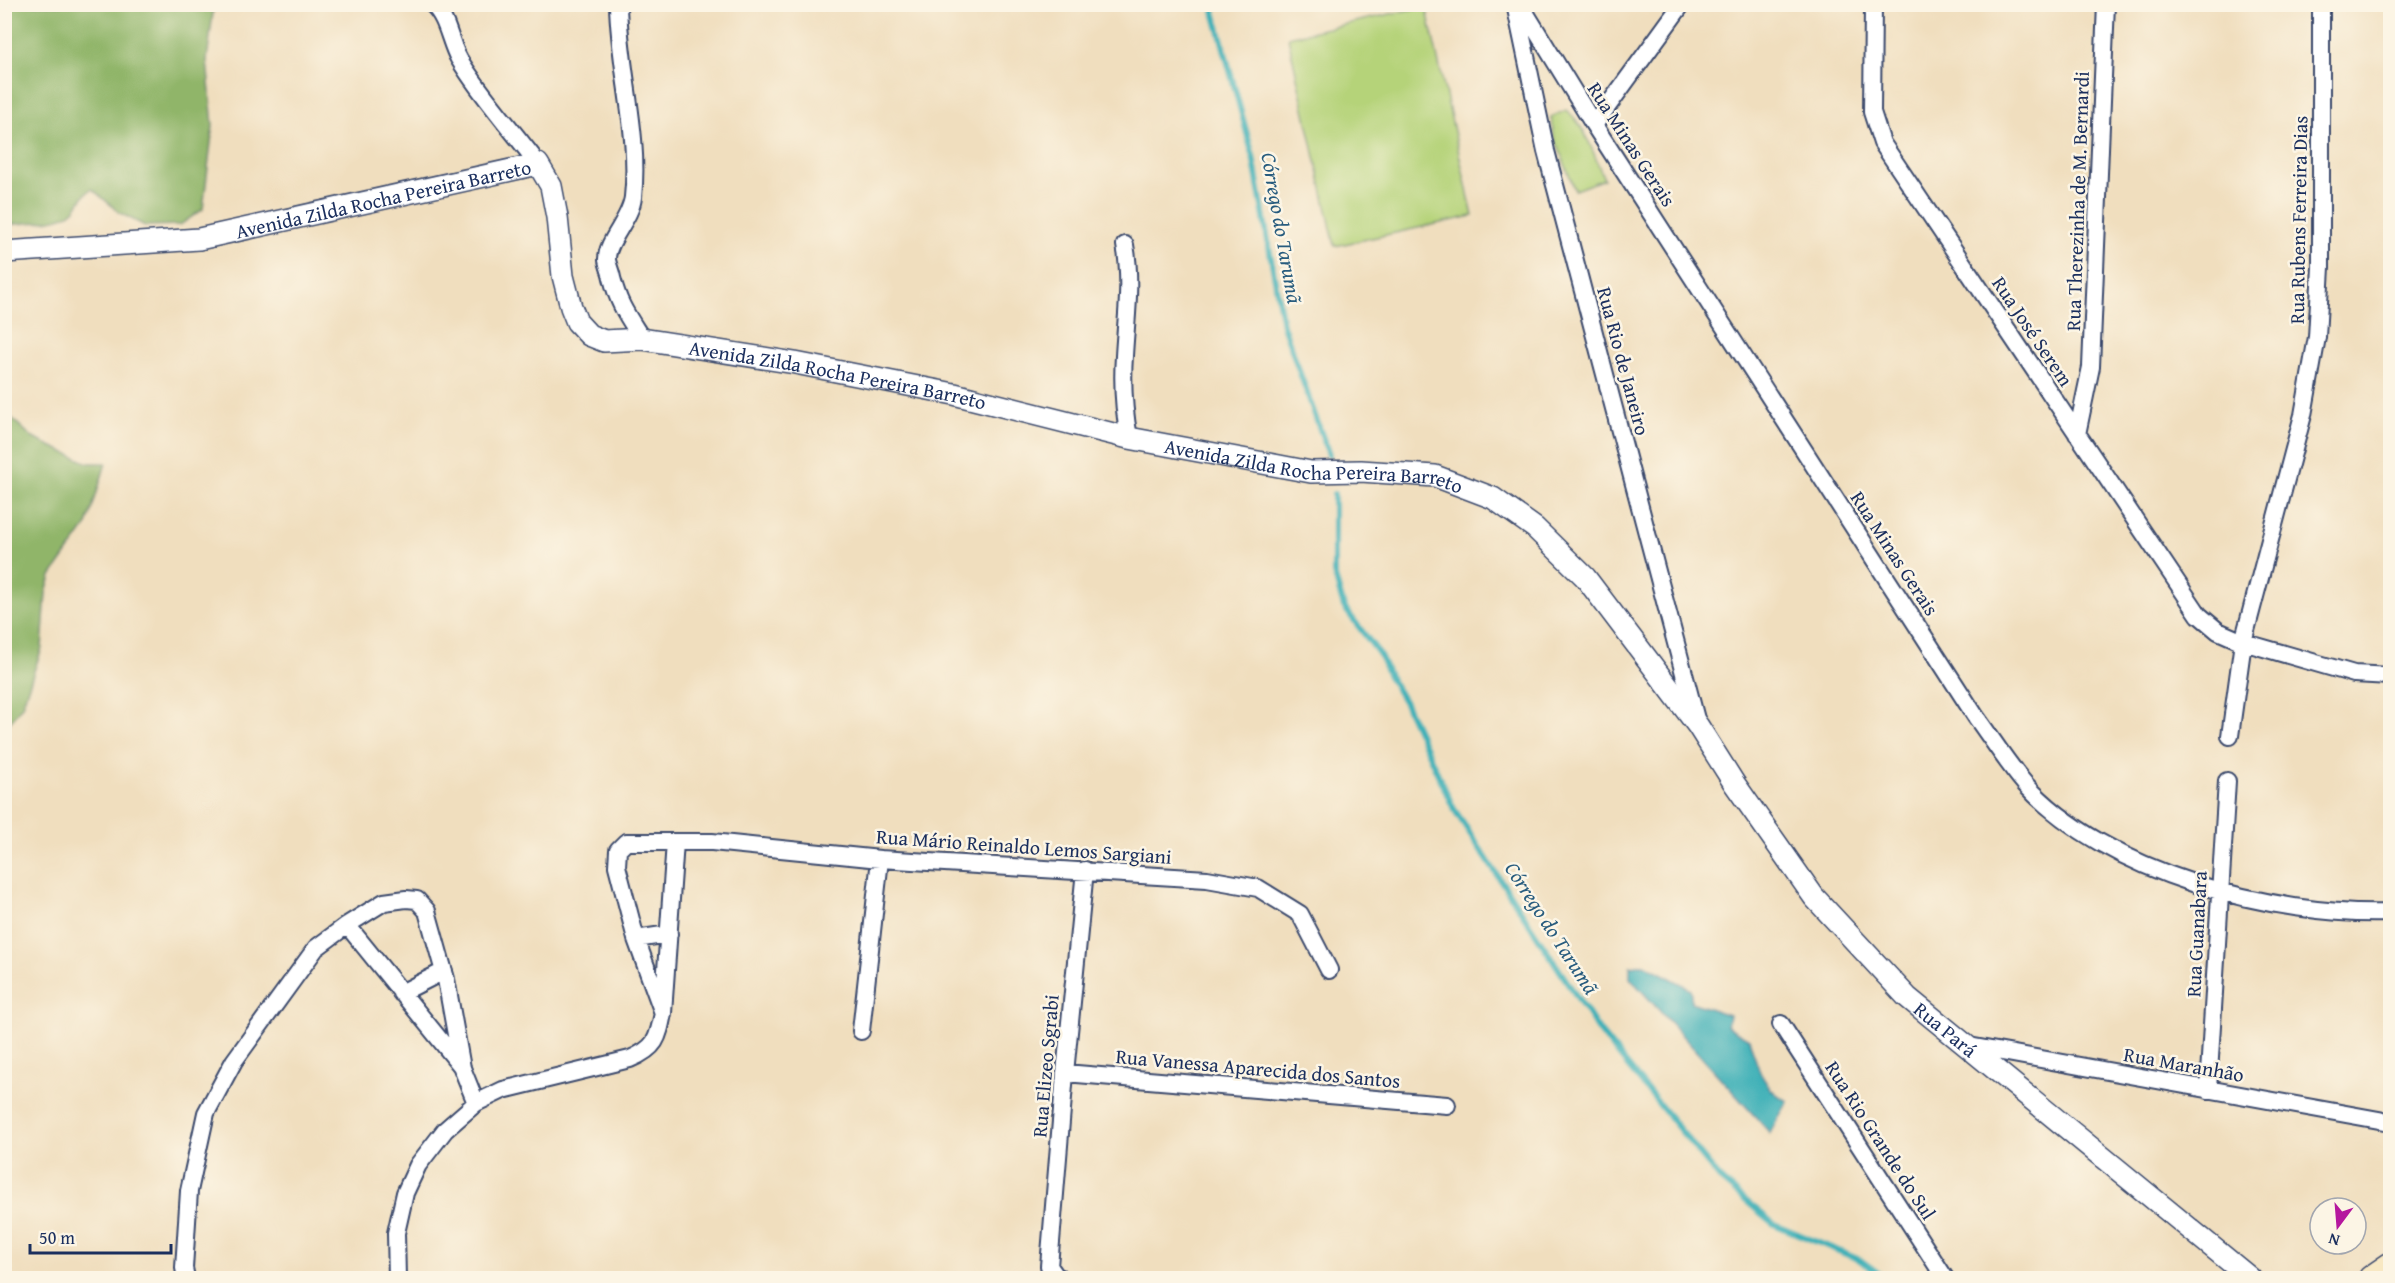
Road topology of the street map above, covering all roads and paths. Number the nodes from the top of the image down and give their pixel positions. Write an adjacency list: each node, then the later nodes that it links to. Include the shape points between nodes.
1 (432, 4): 11 (street, via 445,21 458,57)
2 (618, 4): 14 (street, via 633,145 633,198 607,260 619,303)
3 (1515, 4): 19 (street, Rua Rio de Janeiro, via 1546,151)
4 (1521, 4): 10 (street, Rua Minas Gerais)
5 (1682, 4): 9 (street)
6 (1873, 4): 15 (street, Rua José Serem, via 1872,112 1882,143)
7 (2106, 4): 15 (street, Rua Therezinha de M. Bernardi, via 2091,368)
8 (2321, 4): 17 (street, Rua Rubens Ferreira Dias, via 2322,267 2317,337 2303,415)
9 (1669, 13): 10 (street)
10 (1594, 124): 25 (street, Rua Minas Gerais, via 1976,717 2025,784 2066,820 2107,847)
11 (538, 164): 13 (street, Avenida Zilda Rocha Pereira Barreto, via 199,239); 14 (street, Avenida Zilda Rocha Pereira Barreto, via 551,186 563,276 577,322 589,335 604,341)
12 (1125, 245): 16 (street, via 1129,284 1123,406)
13 (4, 252)
14 (642, 339): 16 (street, Avenida Zilda Rocha Pereira Barreto, via 954,394)
15 (2077, 434): 17 (street, Rua José Serem, via 2199,615 2218,631)
16 (1129, 438): 19 (street, Avenida Zilda Rocha Pereira Barreto, via 1311,472 1435,476 1493,498 1534,528 1585,577)
17 (2243, 642): 18 (street, Rua José Serem, via 2354,674); 20 (street)
18 (2391, 676)
19 (1698, 726): 36 (street, Rua Pará, via 1814,897 1906,997)
20 (2230, 736)
21 (2227, 781): 25 (street, Rua Guanabara)
22 (675, 842): 23 (street, Rua Mário Reinaldo Lemos Sargiani, via 712,842); 28 (street); 29 (street, Rua Mário Reinaldo Lemos Sargiani, via 626,842 618,850 616,866)
23 (880, 859): 24 (street, Rua Mário Reinaldo Lemos Sargiani); 35 (street)
24 (1085, 870): 30 (street, Rua Mário Reinaldo Lemos Sargiani, via 1207,879 1258,888 1300,914); 38 (street, Rua Elizeo Sgrabi)
25 (2219, 893): 26 (street, Rua Minas Gerais, via 2302,909); 39 (street, Rua Guanabara)
26 (2391, 913)
27 (347, 925): 31 (street, via 384,903 417,900 427,911); 32 (street); 45 (street, via 316,948 234,1061 206,1113 189,1191 183,1268)
28 (669, 934): 29 (street); 33 (street)
29 (636, 939): 33 (street, Rua Mário Reinaldo Lemos Sargiani)
30 (1329, 970)
31 (444, 971): 32 (street); 37 (street)
32 (401, 993): 37 (street)
33 (663, 1013): 40 (street, via 658,1038 646,1052 503,1090)
34 (1781, 1024): 47 (street, Rua Rio Grande do Sul)
35 (861, 1031)
36 (1969, 1046): 39 (street, Rua Maranhão); 48 (street, Rua Pará)
37 (462, 1068): 40 (street)
38 (1065, 1073): 41 (street, Rua Vanessa Aparecida dos Santos); 44 (street, Rua Elizeo Sgrabi)
39 (2208, 1090): 42 (street, Rua Maranhão)
40 (476, 1104): 46 (street, via 445,1130 418,1165 405,1193 396,1233)
41 (1447, 1105)
42 (2391, 1122)
43 (2391, 1265): 49 (main road)
44 (1055, 1272)
45 (186, 1278)
46 (397, 1278)
47 (1945, 1278)
48 (2250, 1278)
49 (2371, 1278)

